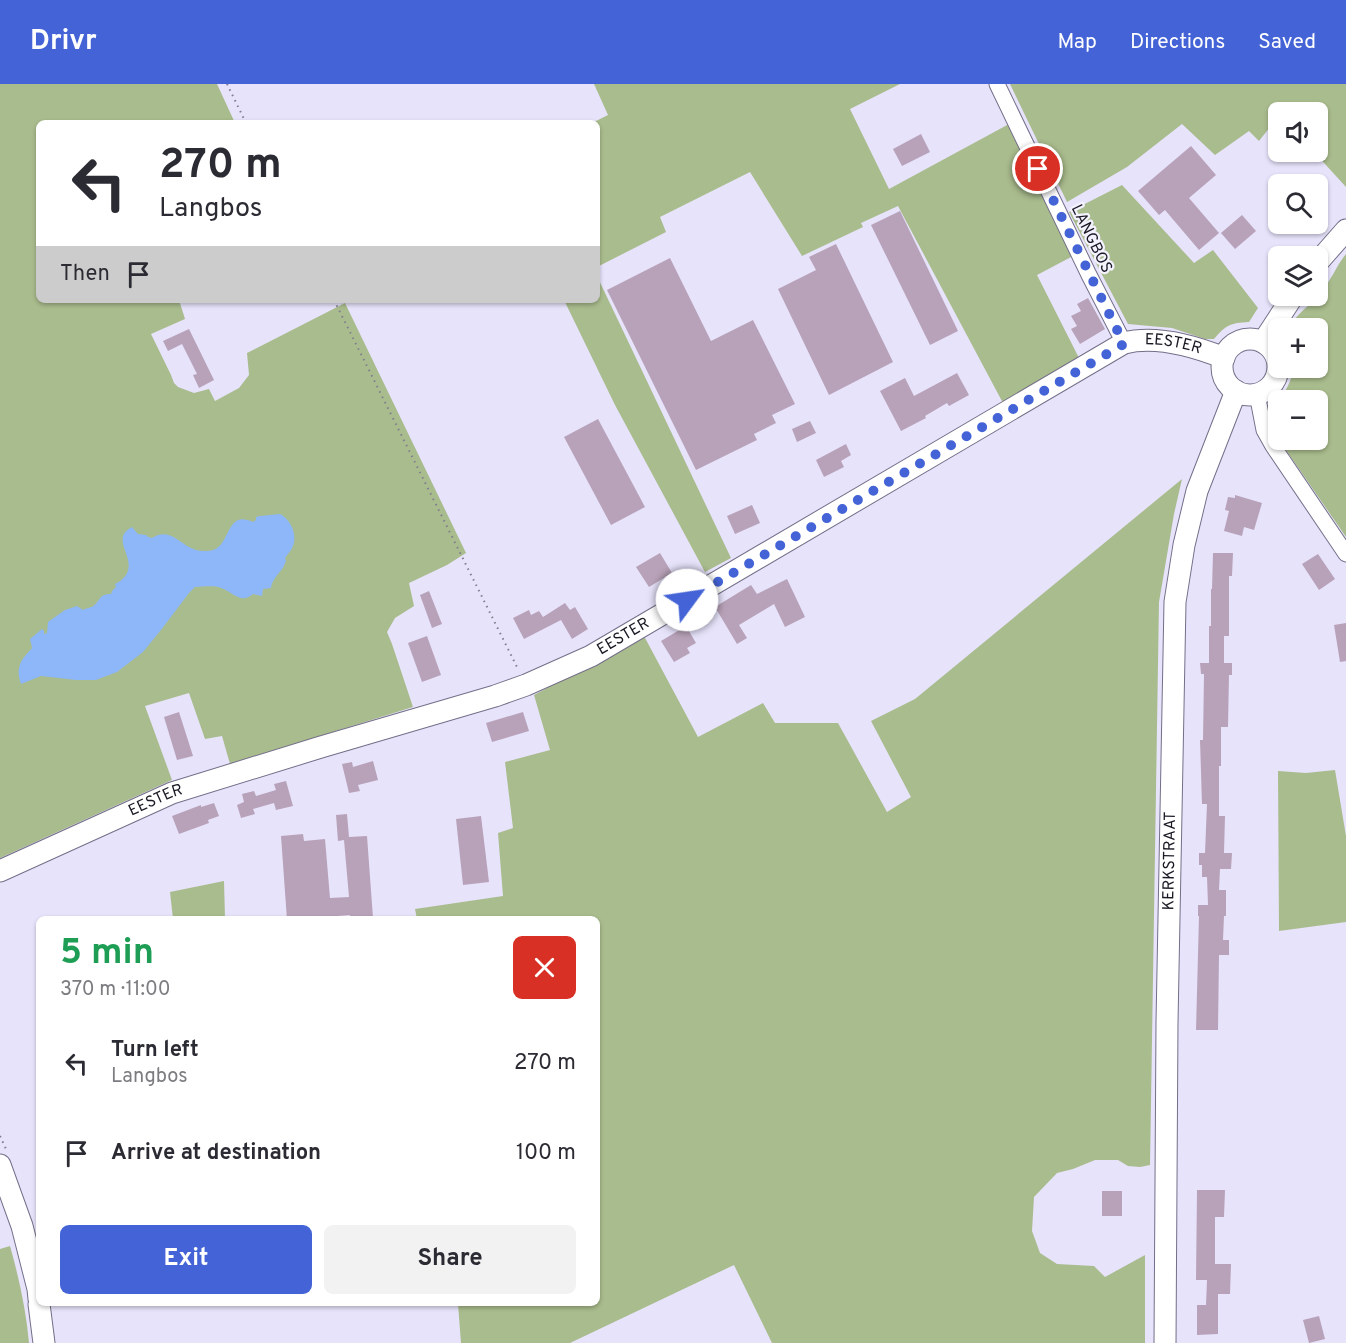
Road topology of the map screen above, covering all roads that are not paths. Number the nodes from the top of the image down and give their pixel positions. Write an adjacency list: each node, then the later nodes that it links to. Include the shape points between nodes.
1 (997, 84): 6 (street, LANGBOS)
2 (1346, 230): 3 (main road)
3 (1328, 250)
4 (1287, 306): 5 (main road)
5 (1266, 338): 7 (main road, via 1240,341); 8 (main road, via 1278,363 1278,373 1270,386)
6 (1124, 344): 7 (main road, EESTER, via 1140,339 1165,340); 10 (main road, EESTER, via 591,656 495,696 172,793)
7 (1220, 356): 8 (main road, via 1228,384)
8 (1251, 396): 9 (street, via 1273,446); 15 (main road, KERKSTRAAT, via 1197,491 1175,602)
9 (1346, 554)
10 (0, 871)
11 (0, 1165): 12 (main road)
12 (36, 1281)
13 (40, 1306): 14 (main road)
14 (44, 1343)
15 (1165, 1343)

